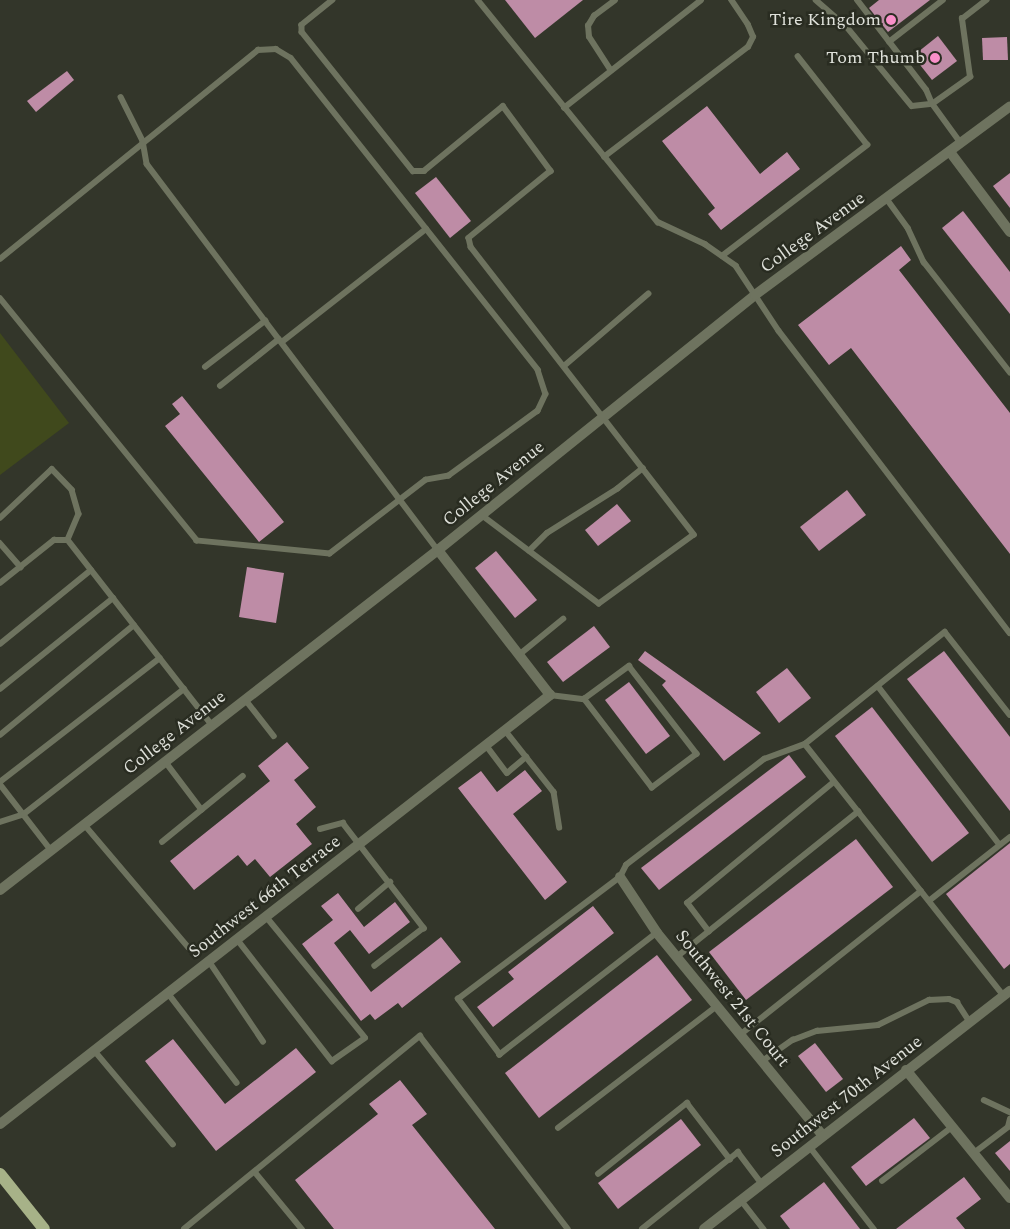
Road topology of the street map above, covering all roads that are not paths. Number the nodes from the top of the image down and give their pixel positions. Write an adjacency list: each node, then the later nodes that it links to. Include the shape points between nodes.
1 (333, 0): 31 (lane, via 302,25 302,32 413,171 424,171 503,106 552,171 469,238 471,247)
2 (478, 0): 16 (lane)
3 (615, 0): 12 (lane, via 594,16 588,26 588,37)
4 (701, 0): 12 (lane)
5 (731, 0): 20 (lane, via 753,37 748,47)
6 (816, 0): 14 (lane, via 847,27 912,106)
7 (857, 0): 10 (lane)
8 (943, 0): 10 (lane)
9 (984, 1): 14 (lane, via 962,19 970,76)
10 (889, 42): 14 (lane, via 926,90)
11 (798, 58): 24 (lane, via 867,146)
12 (611, 71): 16 (lane)
13 (121, 97): 17 (lane)
14 (932, 104): 18 (lane)
15 (1010, 106): 18 (street, College Avenue)
16 (564, 108): 20 (lane)
17 (143, 141): 22 (lane, via 258,50 276,49 290,58); 25 (lane); 29 (lane, via 147,164)
18 (960, 144): 19 (street, College Avenue)
19 (950, 152): 21 (street, College Avenue); 23 (street)
20 (604, 157): 24 (lane, via 658,222 705,244)
21 (887, 199): 27 (street, College Avenue); 33 (lane, via 908,228 924,262)
22 (426, 229): 30 (lane); 37 (lane, via 538,370 546,394 538,410 449,476 426,480)
23 (1010, 232)
24 (722, 256): 27 (lane, via 736,266)
25 (0, 259)
26 (648, 294): 31 (lane)
27 (755, 295): 35 (street, College Avenue); 50 (lane)
28 (0, 298): 37 (lane, via 197,541 330,554)
29 (265, 321): 30 (lane); 32 (lane)
30 (280, 341): 34 (lane); 37 (lane)
31 (564, 366): 35 (lane)
32 (205, 367)
33 (1010, 372)
34 (220, 386)
35 (604, 416): 36 (lane); 38 (street, College Avenue)
36 (643, 468): 43 (lane, via 617,489 547,533); 43 (lane, via 694,535 599,604)
37 (402, 501): 42 (lane)
38 (482, 515): 42 (street, College Avenue); 43 (lane)
39 (0, 518): 40 (lane, via 52,469 72,490 79,514)
40 (68, 540): 44 (lane, via 54,540); 45 (lane)
41 (0, 543): 44 (lane)
42 (438, 550): 52 (street); 58 (street, College Avenue)
43 (529, 551)
44 (20, 567): 46 (lane)
45 (91, 570): 47 (lane); 51 (lane)
46 (0, 583)
47 (113, 598): 49 (lane); 55 (lane)
48 (563, 619): 52 (lane)
49 (134, 625): 53 (lane); 63 (lane)
50 (1010, 633)
51 (0, 644)
52 (519, 655): 57 (street)
53 (160, 658): 56 (lane); 71 (lane)
54 (878, 686): 60 (lane, via 945,632); 65 (lane); 82 (lane)
55 (0, 689)
56 (184, 689): 61 (lane); 74 (lane)
57 (550, 695): 59 (lane); 62 (street, Southwest 66th Terrace)
58 (246, 699): 61 (street, College Avenue); 64 (lane)
59 (584, 699): 59 (lane, via 629,666 697,754 652,788)
60 (1010, 715)
61 (212, 725): 68 (street, College Avenue)
62 (505, 730): 66 (street, Southwest 66th Terrace); 67 (lane)
63 (0, 735)
64 (274, 736)
65 (805, 744): 70 (lane); 84 (lane, via 764,759 626,866)
66 (486, 745): 67 (lane, via 507,773); 81 (street, Southwest 66th Terrace)
67 (526, 757): 77 (lane, via 554,792)
68 (165, 762): 72 (lane); 76 (street, College Avenue)
69 (243, 776): 72 (lane)
70 (834, 782): 73 (lane); 92 (lane, via 687,903)
71 (0, 783): 74 (lane)
72 (202, 810): 80 (lane)
73 (858, 812): 87 (lane); 92 (lane)
74 (24, 814): 75 (lane); 83 (lane)
75 (0, 822)
76 (84, 824): 83 (street, College Avenue); 94 (lane)
77 (560, 828)
78 (320, 829): 81 (lane, via 344,823)
79 (1010, 837): 82 (lane)
80 (162, 842)
81 (361, 842): 85 (lane); 90 (street, Southwest 66th Terrace)
82 (1000, 845): 88 (lane)
83 (51, 850): 86 (street, College Avenue)
84 (620, 878): 91 (street, Southwest 21st Court); 91 (lane, via 458,999 500,1054)
85 (390, 882): 89 (lane); 97 (lane, via 424,928)
86 (0, 890)
87 (922, 891): 88 (lane); 102 (lane)
88 (929, 901): 99 (lane)
89 (358, 908)
90 (266, 917): 93 (street, Southwest 66th Terrace); 93 (lane, via 365,1038 332,1061)
91 (657, 932): 95 (street, Southwest 21st Court)
92 (709, 932): 95 (lane)
93 (237, 939): 96 (street, Southwest 66th Terrace)
94 (189, 948)
95 (678, 956): 100 (street, Southwest 21st Court)
96 (209, 961): 98 (street, Southwest 66th Terrace); 103 (lane)
97 (375, 966)
98 (168, 993): 104 (street, Southwest 66th Terrace); 107 (lane)
99 (1007, 994): 101 (street, Southwest 70th Avenue)
100 (717, 1006): 102 (street, Southwest 21st Court); 113 (lane)
101 (970, 1022): 105 (lane, via 957,1002 929,1000 878,1025 816,1031 793,1040); 106 (street, Southwest 70th Avenue)
102 (740, 1036): 105 (street, Southwest 21st Court)
103 (262, 1041)
104 (94, 1050): 111 (street, Southwest 66th Terrace); 115 (lane)
105 (762, 1062): 114 (street, Southwest 21st Court)
106 (906, 1070): 112 (street); 114 (street, Southwest 70th Avenue)
107 (237, 1083)
108 (984, 1100): 109 (lane)
109 (1010, 1112)
110 (1010, 1120): 117 (lane, via 1008,1127)
111 (0, 1124)
112 (952, 1126): 117 (street); 122 (lane)
113 (558, 1128)
114 (824, 1136): 116 (street, Southwest 70th Avenue)
115 (173, 1144)
116 (810, 1147): 123 (street, Southwest 70th Avenue); 133 (lane)
117 (974, 1153): 124 (street)
118 (730, 1159): 121 (lane, via 687,1103); 123 (lane, via 738,1152); 130 (lane)
119 (255, 1172): 127 (lane); 128 (lane); 129 (lane, via 420,1036)
120 (0, 1174): 126 (main road)
121 (598, 1174)
122 (882, 1181)
123 (762, 1184): 125 (street, Southwest 70th Avenue)
124 (1010, 1198)
125 (741, 1200): 131 (street, Southwest 70th Avenue); 132 (lane)
126 (44, 1229)
127 (184, 1229)
128 (302, 1229)
129 (568, 1229)
130 (642, 1229)
131 (704, 1229)
132 (764, 1229)
133 (874, 1229)

